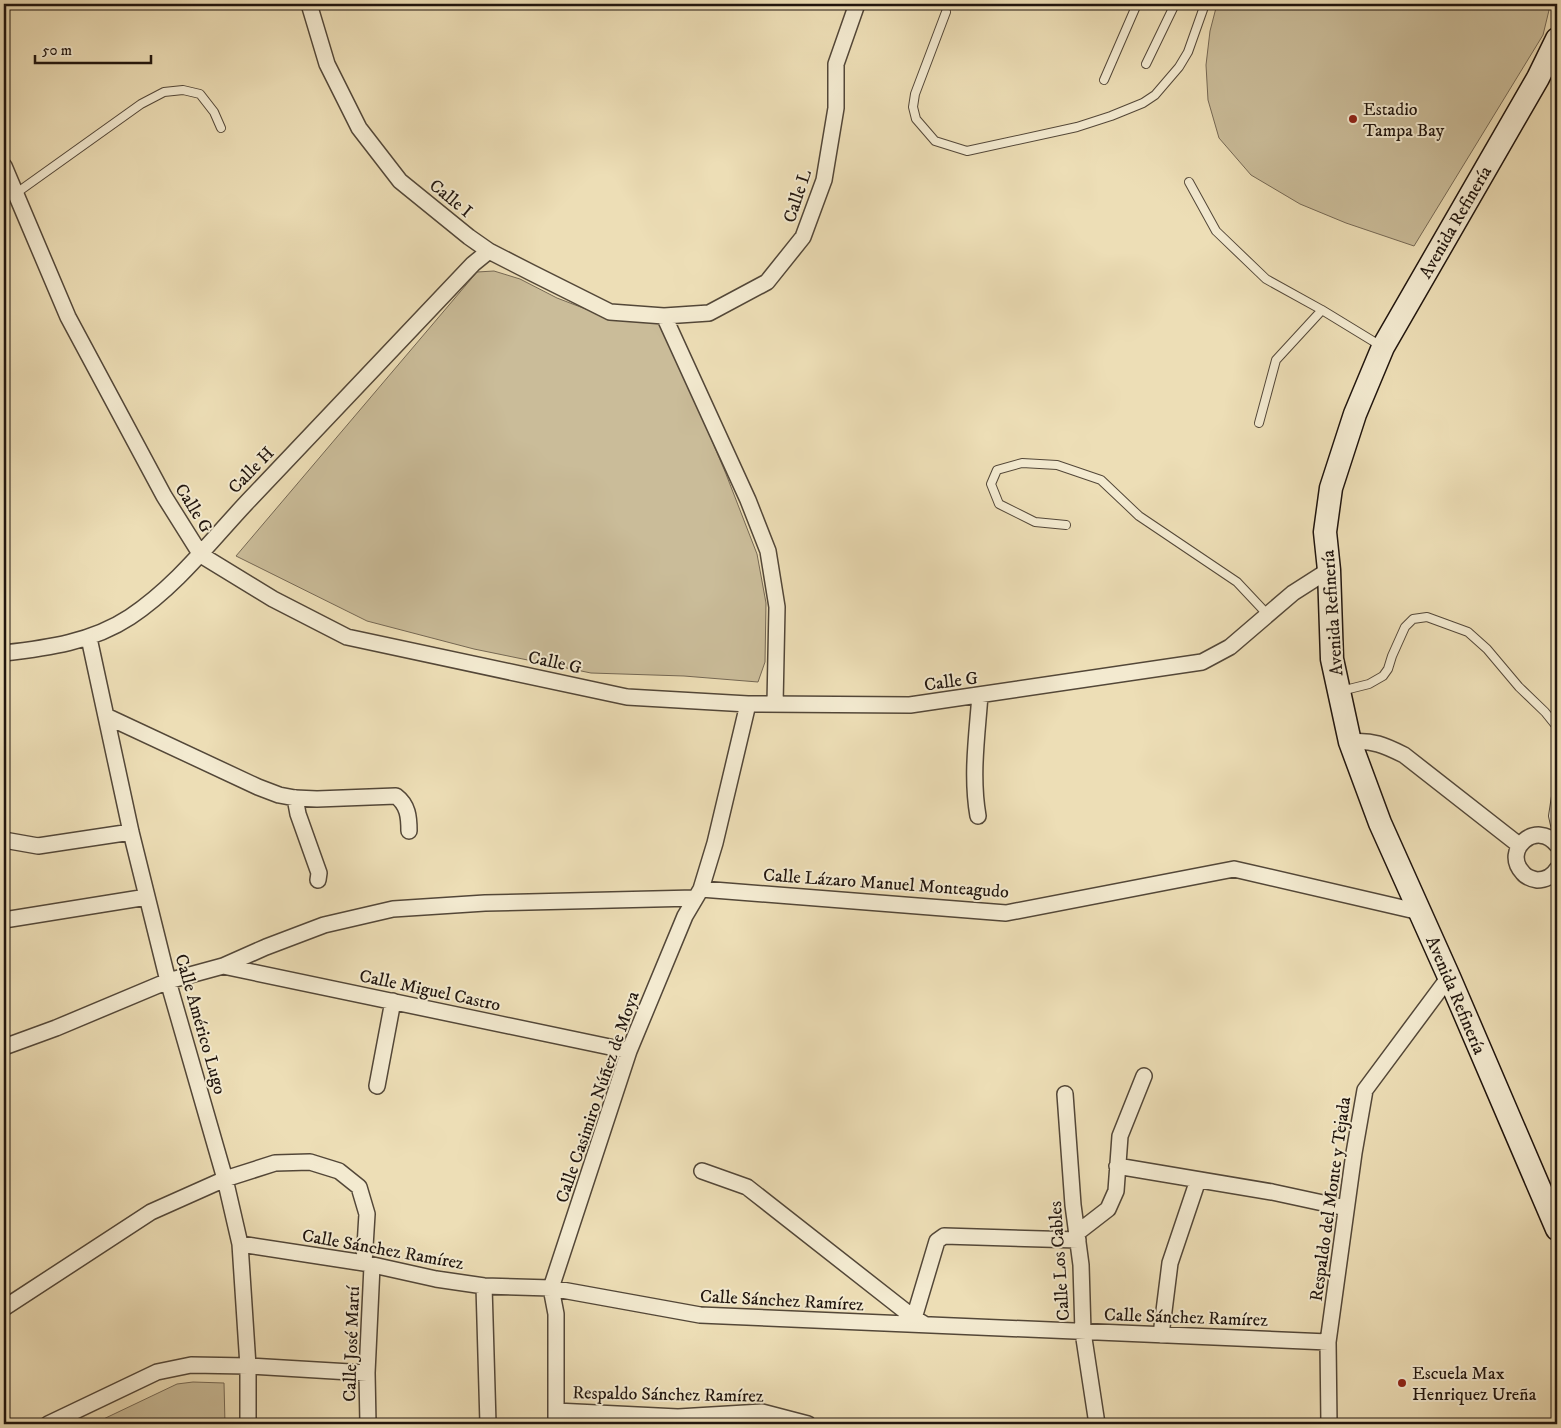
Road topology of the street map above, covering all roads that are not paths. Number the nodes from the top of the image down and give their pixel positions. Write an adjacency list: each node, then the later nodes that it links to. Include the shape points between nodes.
1 (309, 4): 14 (street, Calle I, via 327,64 359,128 400,181)
2 (858, 4): 16 (street, Calle L, via 836,64 836,108 824,180 803,237 767,282 710,313)
3 (1138, 4): 9 (lane)
4 (1175, 4): 8 (lane)
5 (1205, 4): 6 (lane, via 1188,52 1155,95 1111,116 1077,127 967,151 935,141 916,119 913,107)
6 (946, 12)
7 (1557, 39): 17 (main road, Avenida Refinería, via 1538,78)
8 (1146, 64)
9 (1104, 80)
10 (221, 128): 13 (lane, via 200,94 183,90 164,92 141,104)
11 (4, 166): 13 (street, Calle G)
12 (1189, 182): 15 (lane, via 1223,238 1266,279)
13 (16, 194): 20 (street, Calle G, via 68,317 164,496)
14 (489, 251): 16 (street, Calle I, via 610,312); 20 (street, Calle H, via 473,264 252,497)
15 (1322, 310): 17 (lane); 18 (lane, via 1276,360)
16 (664, 316): 28 (street, via 768,551 777,607)
17 (1383, 347): 21 (main road, Avenida Refinería, via 1355,414 1331,488 1326,532)
18 (1259, 423)
19 (1066, 525): 22 (lane, via 1035,522 999,504 991,484 997,470 1022,463 1057,465 1101,480 1139,516 1237,582)
20 (201, 555): 23 (street, Calle H, via 130,618); 27 (street, Calle G, via 273,599 347,637 627,697)
21 (1329, 570): 22 (street, Calle G, via 1293,593); 25 (main road, Avenida Refinería, via 1332,658)
22 (1268, 615): 26 (street, Calle G, via 1230,647 1202,662)
23 (89, 638): 24 (street, Calle H, via 48,648); 29 (street, Calle Américo Lugo)
24 (4, 653)
25 (1339, 692): 30 (lane, via 1369,684 1383,676 1405,627 1413,619 1427,617 1468,632); 31 (main road, Avenida Refinería)
26 (980, 695): 28 (street, Calle G, via 910,705); 34 (street, via 974,772)
27 (748, 704): 28 (street, Calle G); 42 (street, Calle Casimiro Núñez de Moya, via 715,843)
28 (775, 704)
29 (106, 716): 33 (street, via 258,787); 36 (street, Calle Américo Lugo)
30 (1557, 727)
31 (1350, 742): 39 (street, via 1385,745 1404,756); 44 (main road, Avenida Refinería, via 1380,823)
32 (1557, 790): 37 (lane, via 1553,816)
33 (295, 798): 35 (street, via 396,796 403,801 409,816); 41 (street, via 319,873)
34 (978, 816)
35 (409, 831)
36 (131, 832): 38 (street, via 38,846); 43 (street, Calle Américo Lugo)
37 (1556, 838): 39 (street, via 1541,834 1528,837)
38 (4, 840)
39 (1519, 845): 40 (street, via 1518,867 1525,876 1536,880)
40 (1557, 871)
41 (318, 880)
42 (698, 893): 44 (street, Calle Lázaro Manuel Monteagudo, via 1006,913 1234,869); 46 (street, Calle Lázaro Manuel Monteagudo, via 393,909 324,925); 51 (street, Calle Casimiro Núñez de Moya, via 685,916)
43 (147, 896): 45 (street); 48 (street, Calle Américo Lugo)
44 (1420, 912): 47 (main road, Avenida Refinería)
45 (4, 920)
46 (223, 966): 48 (street, Calle Lázaro Manuel Monteagudo); 49 (street, Calle Miguel Castro)
47 (1449, 977): 59 (street, Respaldo del Monte y Tejada, via 1365,1090); 60 (main road, Avenida Refinería)
48 (168, 981): 50 (street, Calle Lázaro Manuel Monteagudo); 57 (street, Calle Américo Lugo)
49 (393, 1001): 51 (street, Calle Miguel Castro); 53 (street)
50 (4, 1047)
51 (629, 1050): 65 (street, Calle Casimiro Núñez de Moya)
52 (1144, 1076): 55 (street, via 1120,1136)
53 (377, 1086)
54 (1065, 1094): 61 (street, Calle Los Cables)
55 (1117, 1166): 58 (street); 61 (street, via 1116,1191 1108,1209)
56 (702, 1171): 67 (street, via 747,1187)
57 (225, 1179): 62 (street, Calle Américo Lugo); 63 (street, Calle José Martí, via 275,1163 310,1162 339,1171 359,1187 367,1214); 66 (street, Calle José Martí, via 151,1212)
58 (1198, 1180): 59 (street); 69 (street, via 1170,1263)
59 (1346, 1208): 70 (street, Respaldo del Monte y Tejada)
60 (1556, 1221)
61 (1077, 1237): 67 (street, via 944,1236 937,1241); 68 (street, Calle Los Cables)
62 (240, 1244): 63 (street, Calle Sánchez Ramírez); 71 (street, Calle Américo Lugo)
63 (368, 1264): 64 (street, Calle Sánchez Ramírez); 72 (street, Calle José Martí)
64 (484, 1286): 65 (street, Calle Sánchez Ramírez); 77 (street)
65 (551, 1288): 67 (street, Calle Sánchez Ramírez, via 700,1315); 73 (street, Calle Casimiro Núñez de Moya, via 556,1314)
66 (4, 1308)
67 (920, 1322): 68 (street, Calle Sánchez Ramírez)
68 (1083, 1332): 69 (street, Calle Sánchez Ramírez); 79 (street, Calle Los Cables)
69 (1162, 1335): 70 (street, Calle Sánchez Ramírez)
70 (1328, 1342): 80 (street, Respaldo del Monte y Tejada)
71 (248, 1366): 72 (street); 74 (street, via 191,1365 158,1372); 75 (street, Calle Américo Lugo)
72 (367, 1373): 76 (street, Calle José Martí)
73 (556, 1418): 78 (street, Respaldo Sánchez Ramírez, via 678,1417 762,1412)
74 (48, 1424)
75 (248, 1424)
76 (368, 1424)
77 (488, 1424)
78 (808, 1424)
79 (1097, 1424)
80 (1329, 1424)

